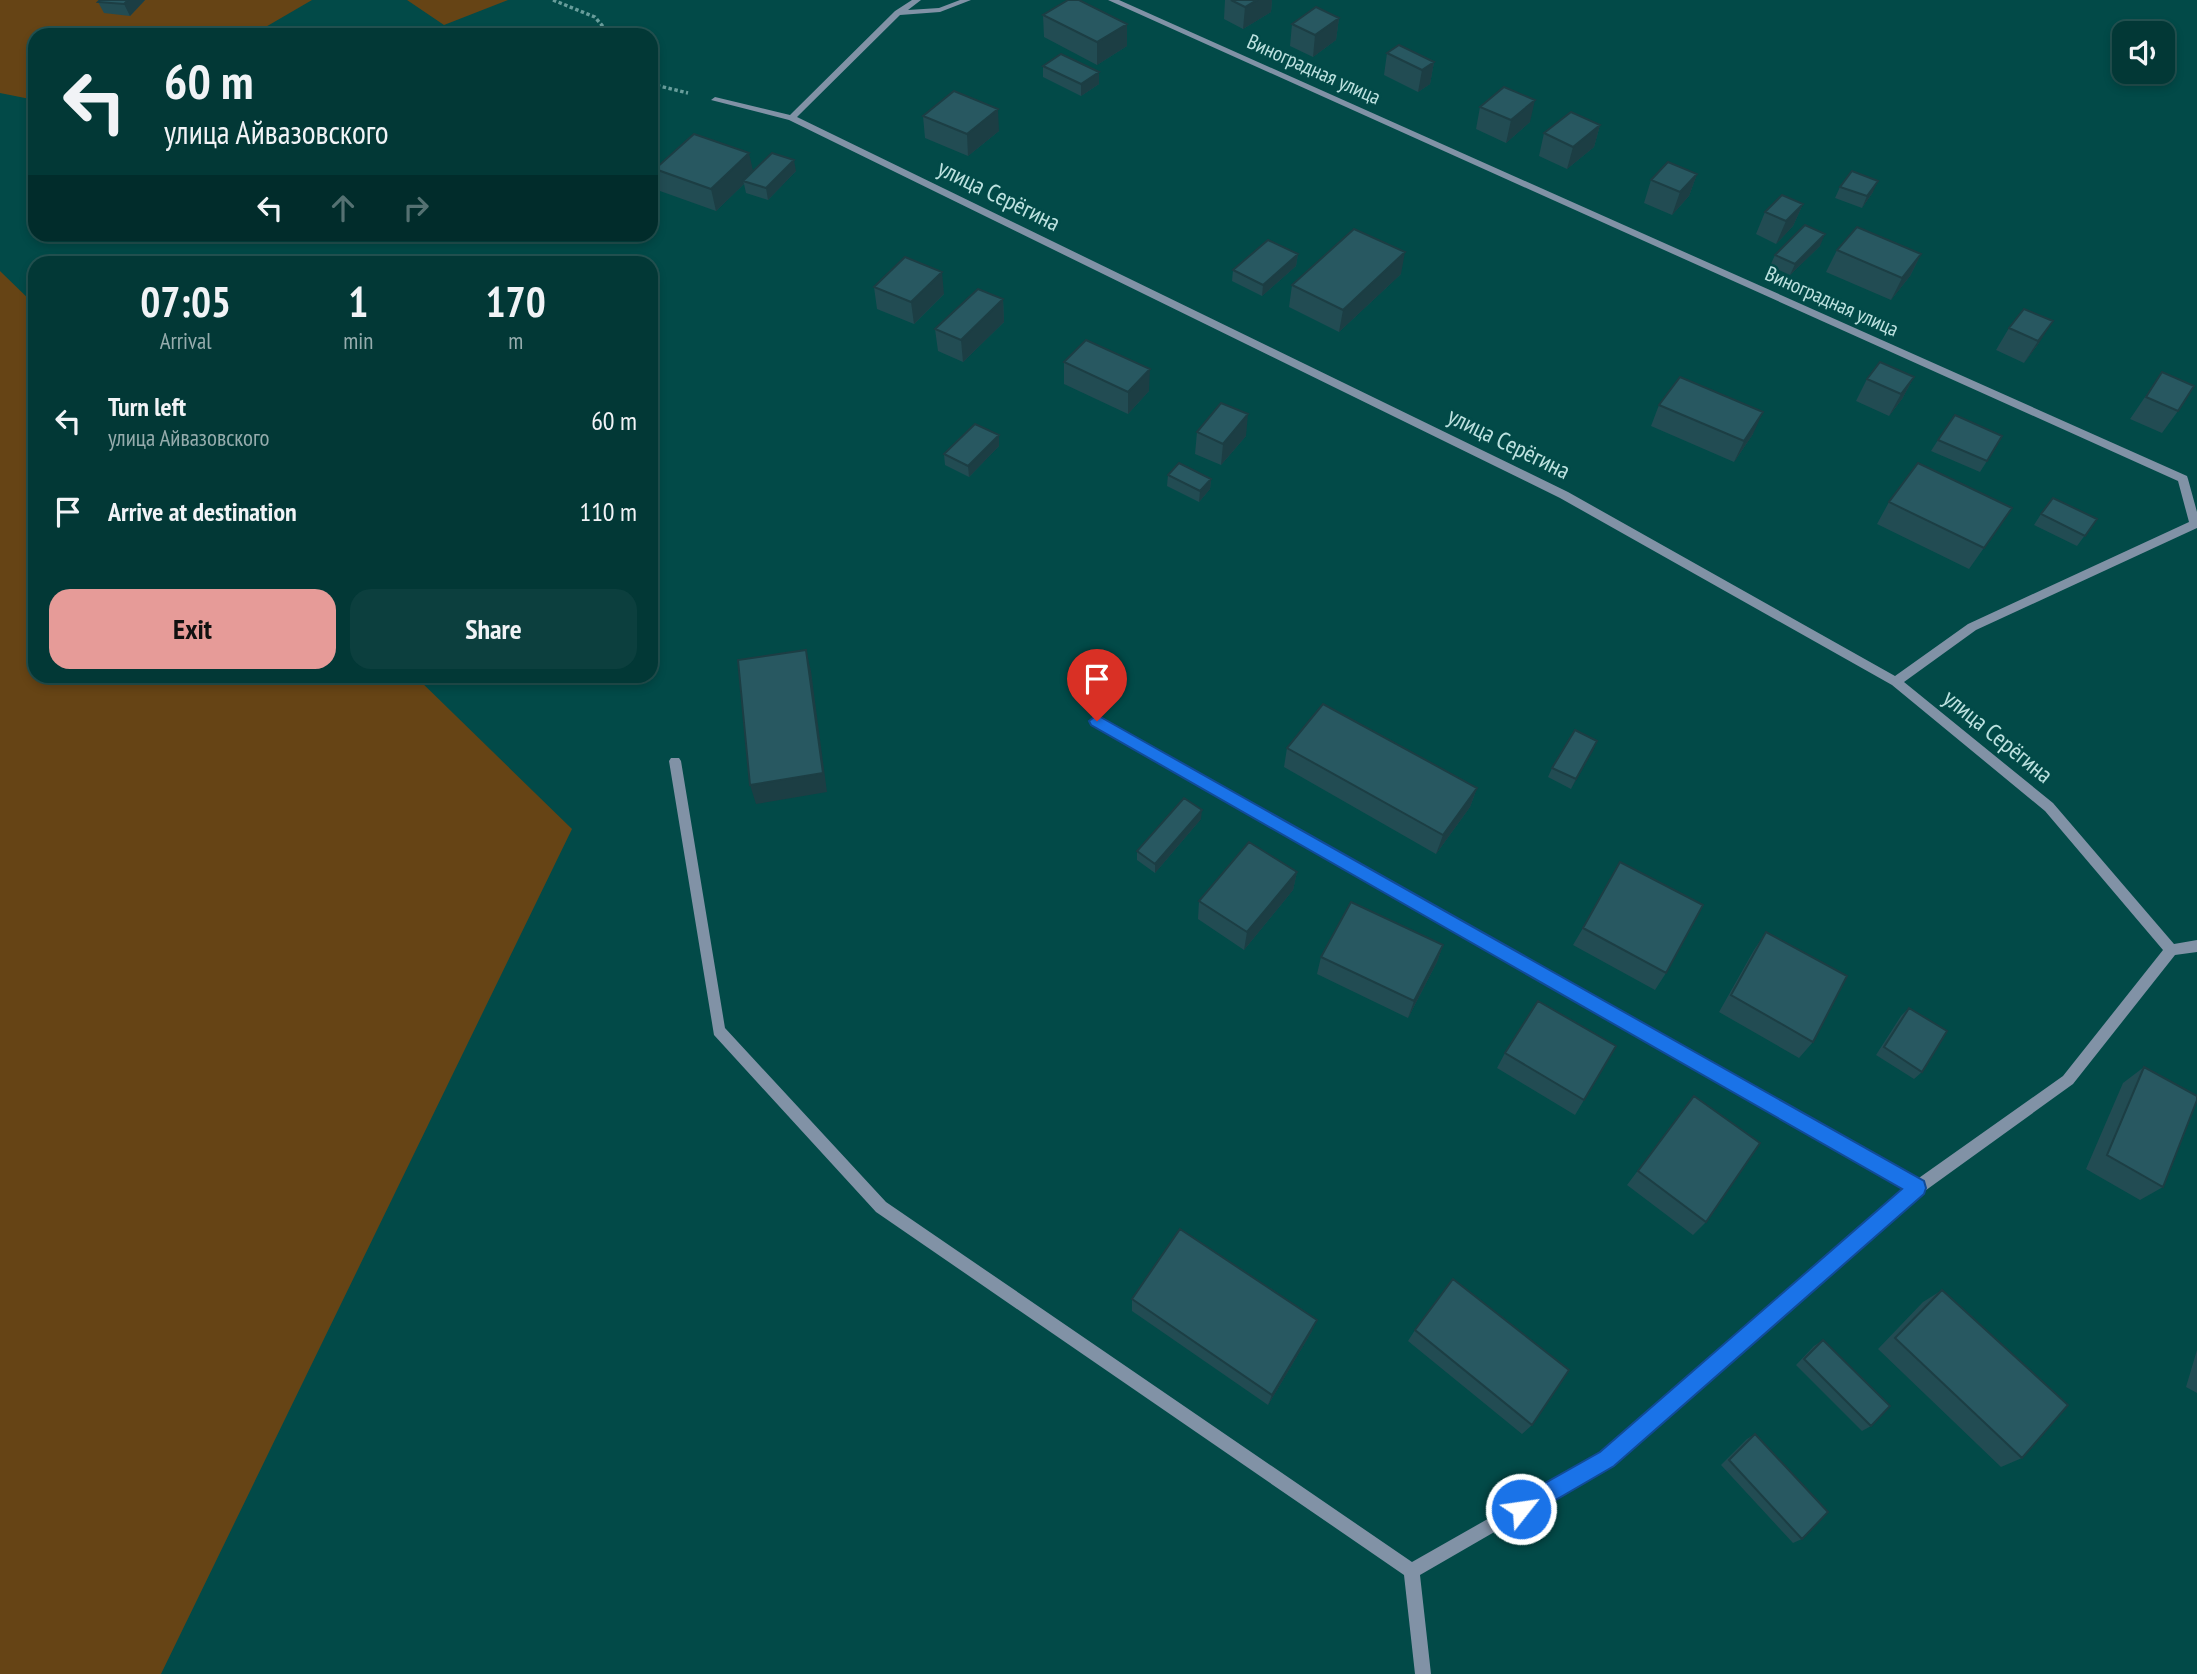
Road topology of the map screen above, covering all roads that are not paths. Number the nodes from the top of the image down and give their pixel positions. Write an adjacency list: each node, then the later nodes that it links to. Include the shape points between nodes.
1 (916, 0): 4 (street)
2 (967, 0): 4 (street, via 940,10)
3 (1112, 0): 7 (street, Виноградная улица, via 2183,480 2196,524 1972,627)
4 (898, 13): 6 (street)
5 (715, 100): 6 (street, улица Серёгина)
6 (792, 118): 7 (street, улица Серёгина, via 1564,495)
7 (1896, 682): 11 (street, улица Серёгина, via 2049,807)
8 (1097, 721): 12 (street)
9 (675, 761): 13 (street, via 719,1031 881,1207)
10 (2197, 946): 11 (street)
11 (2171, 950): 12 (street, via 2068,1080)
12 (1917, 1188): 13 (street, via 1607,1459)
13 (1412, 1571): 14 (street)
14 (1423, 1674)

